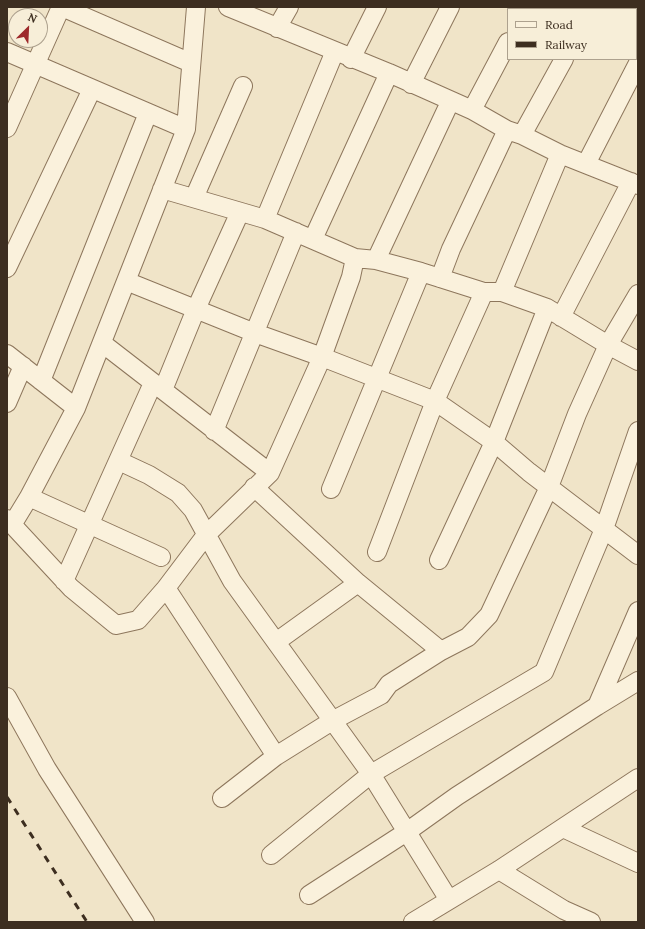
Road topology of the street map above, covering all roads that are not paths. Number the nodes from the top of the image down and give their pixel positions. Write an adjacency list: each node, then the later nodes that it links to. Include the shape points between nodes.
1 (62, 7): 13 (street); 15 (street)
2 (196, 7): 13 (street)
3 (228, 7): 7 (street)
4 (289, 7): 7 (street)
5 (377, 7): 11 (street)
6 (450, 7): 17 (street)
7 (278, 28): 10 (street)
8 (507, 44): 21 (street)
9 (7, 52): 15 (street)
10 (334, 52): 11 (street); 32 (street)
11 (351, 59): 16 (street)
12 (563, 60): 25 (street)
13 (192, 63): 24 (street)
14 (638, 63): 27 (street)
15 (37, 65): 19 (street); 23 (street)
16 (389, 73): 17 (street); 33 (street)
17 (411, 84): 20 (street)
18 (243, 86): 30 (street)
19 (92, 88): 22 (street); 36 (street)
20 (450, 102): 21 (street); 35 (street)
21 (472, 110): 25 (street)
22 (148, 113): 24 (street); 53 (street)
23 (7, 128)
24 (186, 129): 29 (street)
25 (515, 132): 26 (street); 38 (street, via 451,249)
26 (560, 154): 27 (street); 41 (street)
27 (586, 164): 28 (street)
28 (634, 183): 44 (street)
29 (162, 189): 30 (street); 39 (street)
30 (194, 198): 31 (street)
31 (240, 212): 32 (street); 43 (street)
32 (265, 219): 33 (street)
33 (305, 236): 34 (street); 45 (street)
34 (355, 258): 35 (street); 49 (street, via 351,277)
35 (376, 260): 37 (street)
36 (7, 268)
37 (421, 272): 38 (street); 52 (street)
38 (440, 278): 40 (street)
39 (126, 281): 43 (street); 46 (street)
40 (484, 292): 41 (street); 55 (street)
41 (502, 292): 44 (street)
42 (638, 294): 47 (street)
43 (196, 309): 45 (street); 54 (street)
44 (554, 312): 47 (street); 60 (street)
45 (255, 333): 49 (street); 58 (street)
46 (102, 343): 54 (street); 57 (street)
47 (608, 345): 50 (street); 64 (street, via 577,414)
48 (7, 354): 51 (street)
49 (322, 357): 52 (street); 62 (street)
50 (638, 361)
51 (23, 366): 53 (street); 56 (street)
52 (378, 379): 55 (street); 65 (street)
53 (41, 381): 57 (street)
54 (158, 387): 58 (street); 61 (street)
55 (435, 401): 60 (street); 71 (street)
56 (7, 403)
57 (76, 408): 66 (street)
58 (214, 431): 62 (street)
59 (638, 431): 69 (street)
60 (494, 442): 64 (street); 74 (street)
61 (118, 461): 68 (street); 70 (street, via 178,493 193,510)
62 (270, 473): 63 (street)
63 (254, 487): 70 (street); 76 (street)
64 (549, 487): 69 (street); 80 (street, via 489,615 468,637)
65 (332, 489)
66 (29, 497): 67 (street); 68 (street)
67 (9, 522): 75 (street)
68 (90, 525): 73 (street); 75 (street)
69 (604, 529): 72 (street); 86 (street, via 544,672)
70 (206, 535): 77 (street); 79 (street, via 232,581)
71 (377, 552)
72 (638, 555)
73 (161, 557)
74 (439, 560)
75 (64, 581): 77 (street, via 116,625 138,620)
76 (358, 583): 79 (street); 80 (street)
77 (166, 588): 85 (street)
78 (638, 611): 83 (street)
79 (276, 642): 84 (street)
80 (441, 651): 84 (street, via 389,684 381,695)
81 (638, 681): 83 (street)
82 (7, 697): 96 (street, via 47,769)
83 (597, 706): 90 (street, via 457,796)
84 (332, 721): 85 (street); 86 (street)
85 (276, 756): 88 (street)
86 (370, 774): 90 (street); 91 (street)
87 (638, 778): 89 (street)
88 (222, 798)
89 (563, 828): 92 (street); 93 (street)
90 (408, 831): 94 (street); 95 (street)
91 (271, 856)
92 (638, 863)
93 (498, 870): 95 (street); 98 (street, via 564,910)
94 (309, 895)
95 (449, 900): 97 (street)
96 (145, 922)
97 (413, 922)
98 (591, 922)

